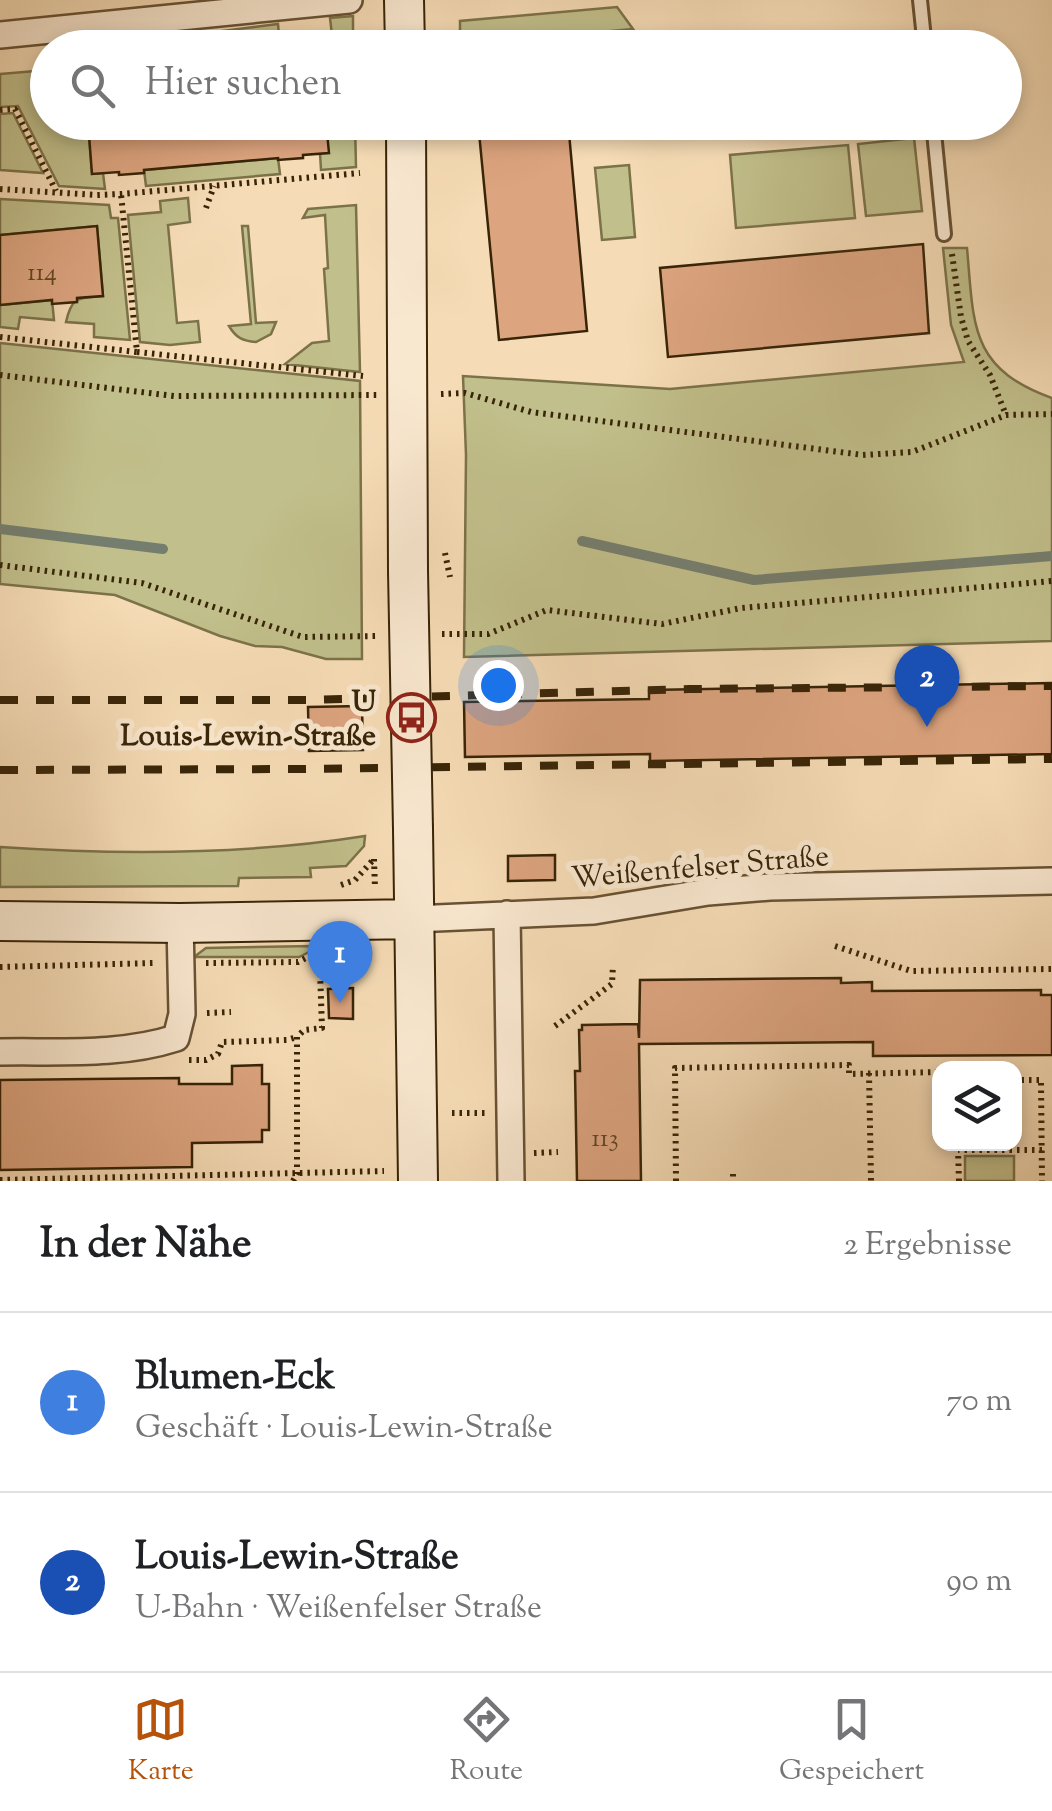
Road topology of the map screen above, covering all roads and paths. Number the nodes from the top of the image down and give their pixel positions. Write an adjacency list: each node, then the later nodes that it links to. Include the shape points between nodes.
1 (349, 0): 4 (street)
2 (404, 0): 6 (street)
3 (920, 0): 7 (lane)
4 (317, 1): 5 (street)
5 (47, 30)
6 (405, 30)
7 (923, 30)
8 (30, 32): 9 (street)
9 (0, 35)
10 (0, 110): 11 (path, via 15,109)
11 (30, 139)
12 (30, 140): 18 (path)
13 (406, 140): 36 (street, bridge)
14 (934, 140): 21 (lane)
15 (360, 173): 16 (path)
16 (214, 186): 19 (path); 20 (path)
17 (0, 189): 18 (path)
18 (56, 192): 19 (path)
19 (121, 194): 23 (path)
20 (206, 208)
21 (944, 234): 29 (path, via 968,341)
22 (0, 337): 23 (path)
23 (137, 352): 25 (path)
24 (0, 374): 27 (path, via 174,396)
25 (363, 376)
26 (435, 394): 29 (path, via 464,393 531,412 863,456 912,452)
27 (386, 396)
28 (1052, 414): 29 (path)
29 (1006, 415)
30 (0, 565): 32 (path, via 142,583 303,637)
31 (1052, 582): 33 (path, via 742,608 662,624 547,610 488,634)
32 (394, 635)
33 (431, 635)
34 (1052, 882): 35 (street, Weißenfelser Straße, via 770,887 594,911)
35 (507, 914): 36 (street, Weißenfelser Straße); 57 (street)
36 (414, 918): 38 (street); 53 (street)
37 (0, 921): 38 (street)
38 (180, 923): 45 (street, via 182,1014)
39 (835, 946): 41 (path, via 911,971)
40 (613, 965): 43 (path, via 612,984)
41 (1052, 969)
42 (330, 970): 44 (path, via 320,970 322,1028)
43 (556, 1026)
44 (296, 1036): 45 (path, via 222,1042 206,1060 188,1060); 54 (path)
45 (176, 1038): 46 (street, via 112,1051)
46 (0, 1052)
47 (932, 1072): 48 (path)
48 (870, 1073): 58 (path, via 850,1074 849,1065 675,1068); 59 (path)
49 (1022, 1080): 52 (path, via 1041,1080)
50 (452, 1113): 51 (path)
51 (477, 1114)
52 (1042, 1150): 60 (path, via 958,1150); 61 (path)
53 (401, 1176): 54 (path)
54 (295, 1178): 56 (path)
55 (0, 1180): 56 (path)
56 (47, 1180)
57 (511, 1181)
58 (676, 1181)
59 (871, 1181)
60 (959, 1181)
61 (1042, 1181)

